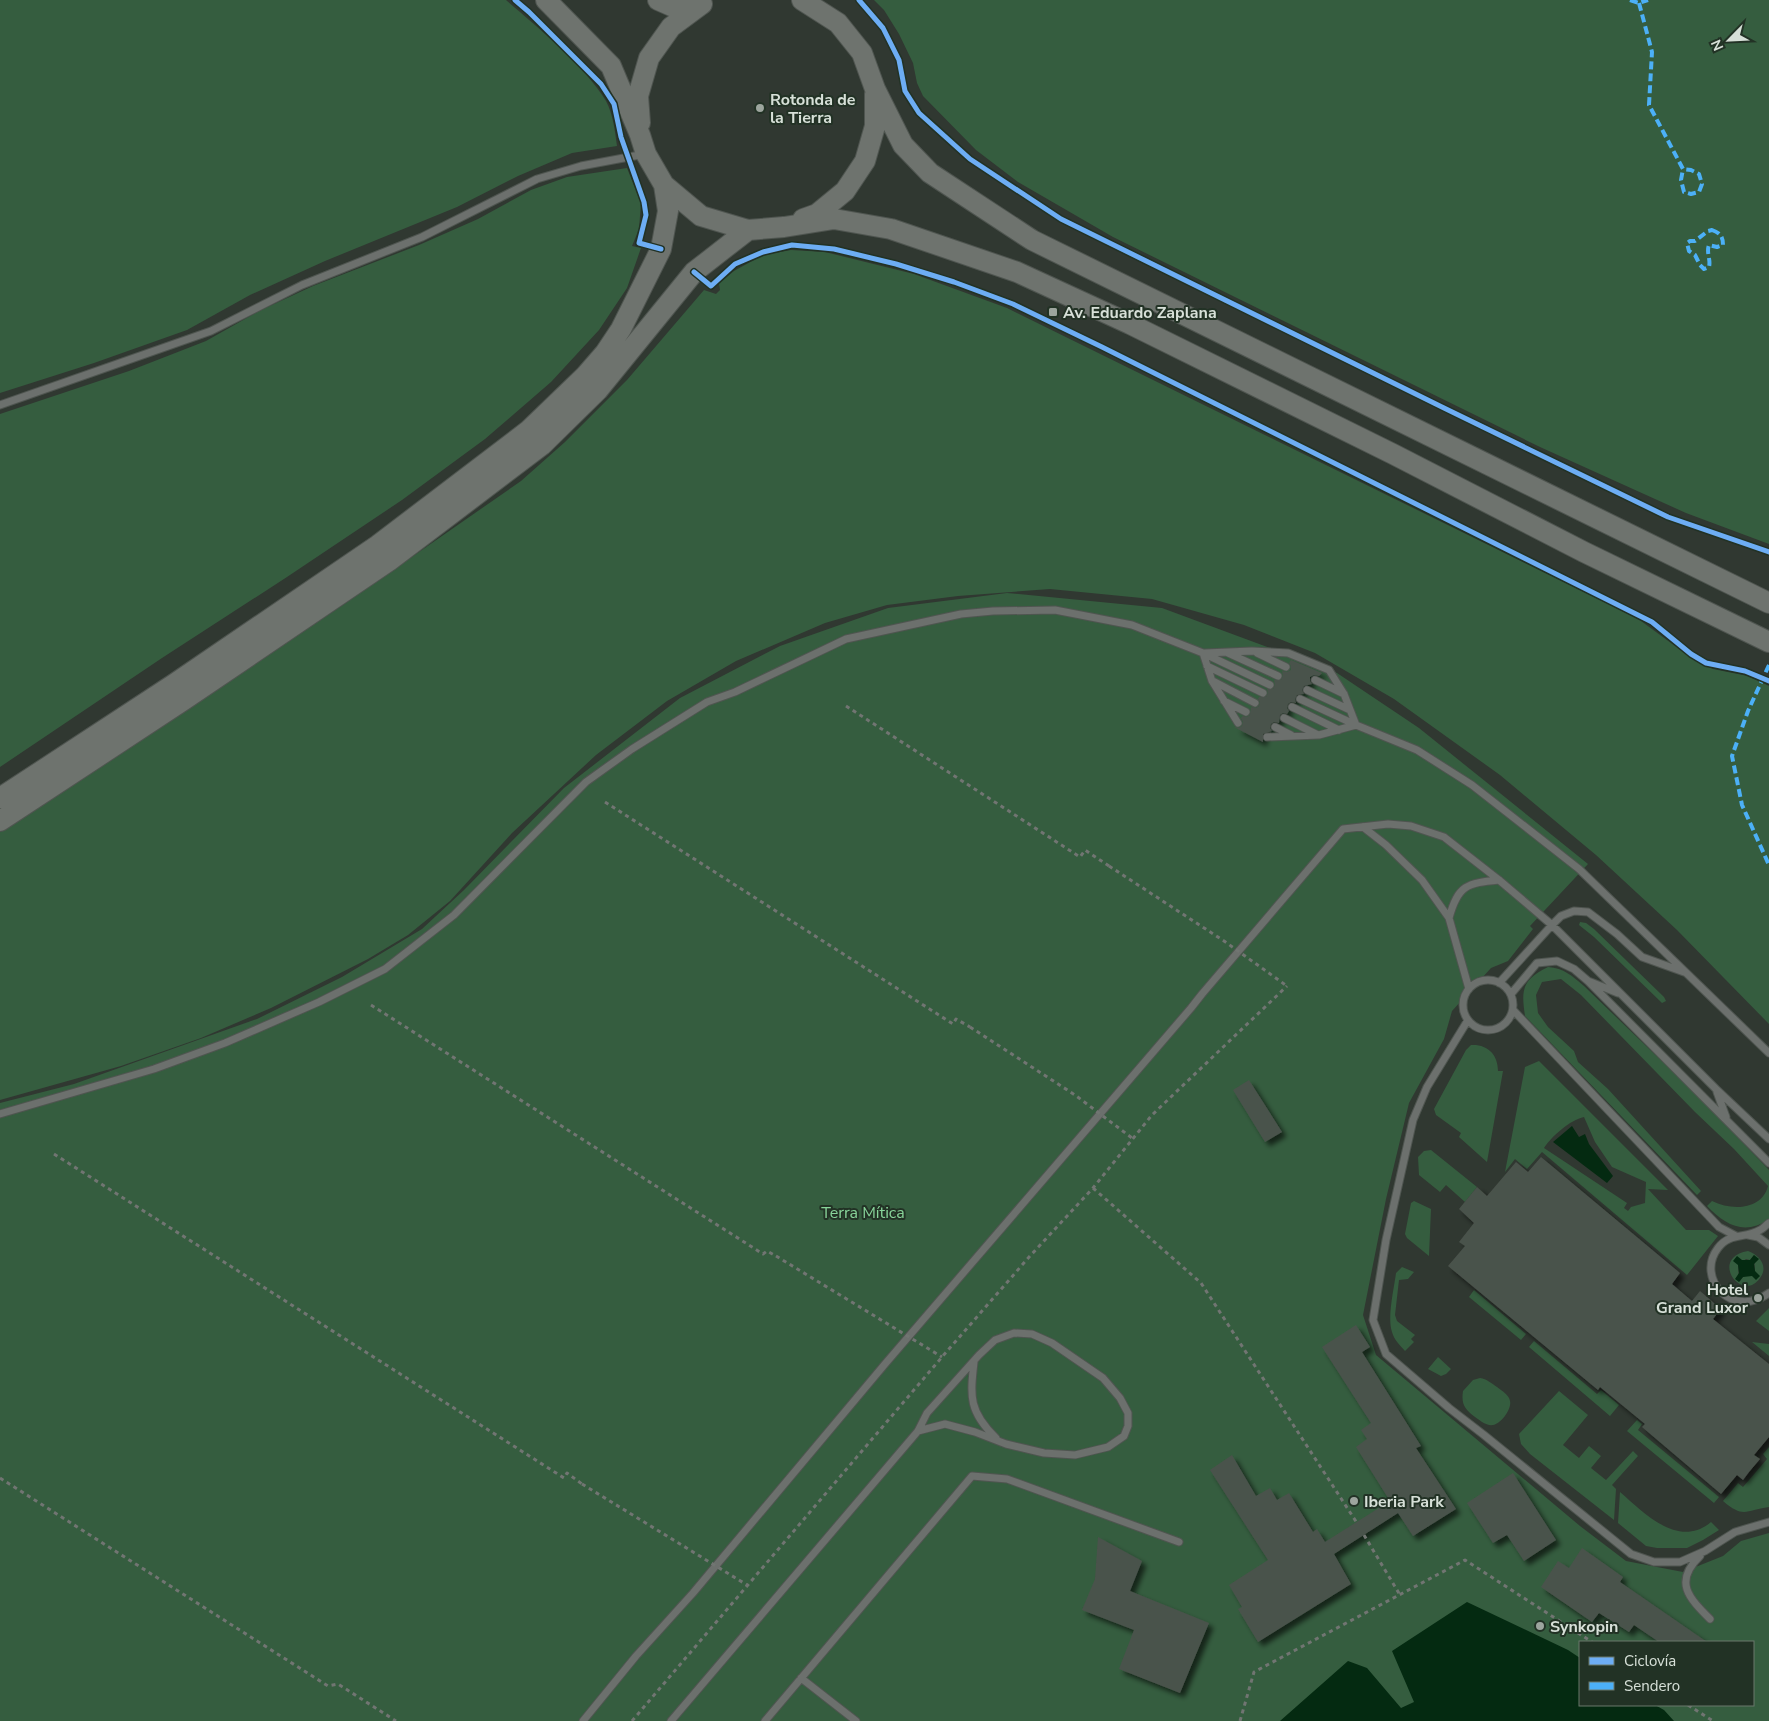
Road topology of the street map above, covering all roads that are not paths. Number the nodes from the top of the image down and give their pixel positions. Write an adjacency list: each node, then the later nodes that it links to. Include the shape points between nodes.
1 (546, 0): 6 (main road, via 610,66)
2 (658, 0): 4 (main road, via 674,7)
3 (804, 0): 5 (main road, via 838,22 862,53)
4 (708, 2): 6 (main road, via 671,26 649,58 638,96)
5 (874, 90): 9 (main road, via 875,126 865,161 845,191 817,214); 12 (main road, via 903,145 930,174 1032,240)
6 (640, 135): 7 (main road)
7 (646, 154): 8 (main road); 11 (lane, via 581,166 537,179 422,238 302,285 211,331)
8 (664, 185): 10 (main road, via 701,216); 40 (main road, via 668,211 661,249 621,329 585,376 529,430 378,545)
9 (784, 227): 10 (main road); 13 (main road, via 834,219 891,230 1017,272 1130,324)
10 (748, 230): 41 (main road, via 694,272 598,390 542,445 389,561)
11 (0, 405)
12 (1769, 603)
13 (1769, 642)
14 (1252, 651): 15 (lane); 18 (lane); 25 (lane, via 1288,653 1329,670)
15 (1226, 652): 16 (lane); 19 (lane)
16 (1203, 654): 17 (lane); 22 (lane); 56 (lane, via 1132,625 1055,610 961,614 846,640 707,702 625,754 586,782 454,914 384,969 225,1043 154,1069)
17 (1207, 666): 21 (lane); 24 (lane)
18 (1286, 666)
19 (1278, 676)
20 (1315, 680): 25 (lane)
21 (1212, 681): 27 (lane); 28 (lane)
22 (1270, 685)
23 (1307, 690): 30 (lane)
24 (1263, 693)
25 (1344, 694): 30 (lane)
26 (1300, 699): 34 (lane)
27 (1224, 701): 31 (lane); 33 (lane)
28 (1255, 703)
29 (1292, 707): 36 (lane)
30 (1350, 710): 34 (lane)
31 (1246, 712)
32 (1284, 718): 37 (lane)
33 (1238, 722)
34 (1356, 725): 36 (lane); 46 (lane, via 1417,750 1472,785 1579,869)
35 (1276, 727): 38 (lane)
36 (1339, 730): 37 (lane)
37 (1318, 735): 38 (lane)
38 (1294, 736): 39 (lane)
39 (1267, 737)
40 (0, 798)
41 (0, 821)
42 (1363, 827): 43 (lane, via 1410,826 1444,837); 44 (lane, via 1422,880); 73 (lane, via 1343,829)
43 (1499, 880): 44 (lane, via 1464,887 1453,902); 45 (lane)
44 (1450, 918): 49 (lane)
45 (1552, 925): 46 (lane, via 1561,916 1574,911 1588,912 1642,957); 48 (lane); 51 (lane)
46 (1686, 973): 54 (lane)
47 (1588, 981): 50 (lane, via 1557,961 1537,963); 51 (lane); 57 (lane)
48 (1499, 982): 49 (lane, via 1483,981); 50 (lane)
49 (1469, 989): 53 (lane, via 1464,1004)
50 (1511, 994): 52 (lane)
51 (1621, 995): 55 (lane)
52 (1512, 1010): 53 (lane, via 1504,1024 1490,1030); 62 (lane, via 1719,1227)
53 (1468, 1020): 70 (lane, via 1427,1087 1413,1120 1386,1240 1373,1320 1386,1354 1631,1554 1654,1562 1680,1562)
54 (1769, 1053)
55 (1716, 1089): 57 (lane); 58 (lane)
56 (0, 1114)
57 (1727, 1121): 59 (lane)
58 (1769, 1139)
59 (1769, 1163)
60 (1769, 1223): 61 (lane)
61 (1747, 1235): 62 (lane); 63 (lane, via 1758,1237)
62 (1736, 1236): 64 (lane, via 1725,1241 1712,1259 1714,1282 1724,1295 1739,1302 1750,1302)
63 (1769, 1245)
64 (1769, 1293)
65 (974, 1362): 66 (lane, via 927,1413); 67 (lane, via 973,1406 980,1421); 67 (lane, via 995,1340 1014,1333 1032,1334 1052,1343 1103,1378 1128,1413 1124,1436 1108,1446 1075,1455 1044,1453)
66 (918, 1431): 67 (lane, via 946,1424); 74 (lane)
67 (998, 1441)
68 (1769, 1522): 70 (lane, via 1735,1532)
69 (1179, 1542): 72 (lane, via 1007,1478 972,1476)
70 (1704, 1551): 71 (lane, via 1686,1576 1685,1587 1691,1600)
71 (1710, 1619)
72 (801, 1678): 75 (lane); 76 (lane)
73 (583, 1721)
74 (671, 1721)
75 (765, 1721)
76 (856, 1721)

